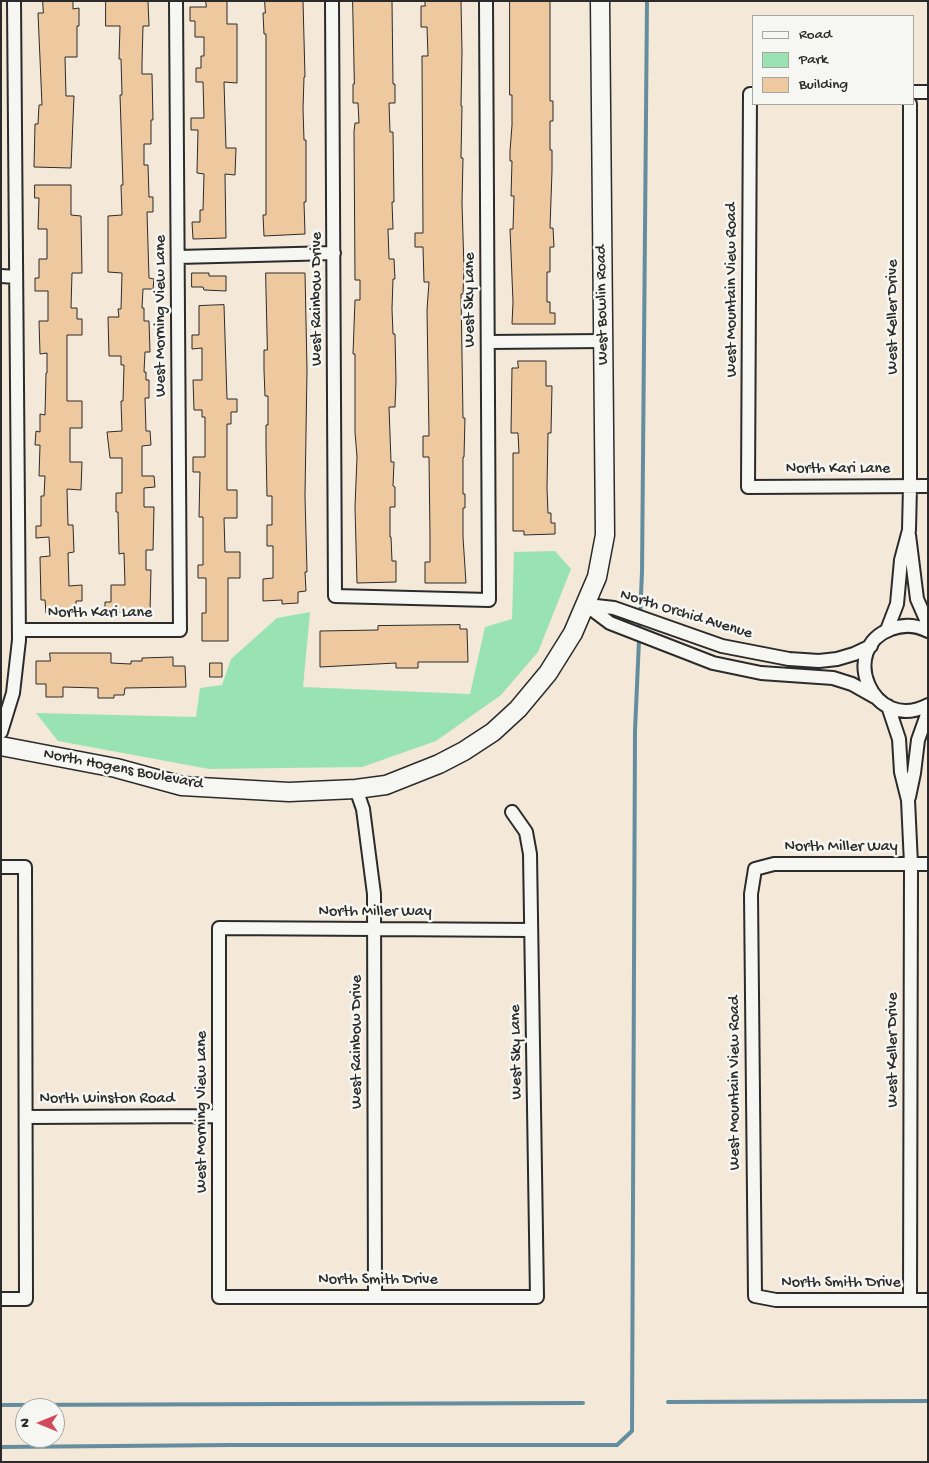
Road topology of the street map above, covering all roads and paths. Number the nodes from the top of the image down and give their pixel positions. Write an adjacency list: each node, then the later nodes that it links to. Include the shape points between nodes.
1 (14, 1): 13 (street)
2 (176, 1): 11 (street, West Morning View Lane)
3 (332, 1): 10 (street, West Rainbow Drive)
4 (486, 1): 15 (street, West Sky Lane)
5 (600, 1): 14 (street, West Bowlin Road)
6 (914, 92): 7 (street)
7 (928, 92)
8 (751, 94): 16 (street, West Mountain View Road)
9 (910, 105): 17 (street, West Keller Drive)
10 (334, 253): 11 (street); 20 (street, West Rainbow Drive, via 335,596)
11 (178, 257): 24 (street, West Morning View Lane)
12 (1, 276): 13 (street)
13 (16, 276): 23 (street)
14 (604, 341): 15 (street); 21 (street, West Bowlin Road, via 605,535 597,578)
15 (488, 342): 20 (street, West Sky Lane)
16 (748, 486): 17 (street, North Kari Lane)
17 (910, 486): 18 (street, North Kari Lane); 19 (street, West Keller Drive)
18 (928, 486)
19 (908, 530): 22 (street, West Keller Drive, via 917,599); 25 (street, West Keller Drive, via 901,560 897,604)
20 (489, 600)
21 (586, 605): 27 (street, North Orchid Avenue, via 614,608 722,646 789,659 837,659); 28 (street, North Orchid Avenue, via 610,623 713,663 761,674 833,678); 34 (street, North Hogens Boulevard, via 548,673 518,709 493,732 439,764 386,784)
22 (928, 624)
23 (19, 630): 24 (street, North Kari Lane); 32 (street, via 13,693)
24 (180, 630)
25 (887, 630): 26 (street, via 910,626); 27 (street)
26 (928, 631)
27 (871, 646): 28 (street, via 864,672)
28 (875, 697): 30 (street, North Orchid Avenue)
29 (928, 705): 30 (street, via 910,711)
30 (888, 706): 35 (street, West Keller Drive, via 899,739 901,772)
31 (928, 712): 35 (street, West Keller Drive, via 918,740)
32 (1, 732)
33 (1, 746): 34 (street, North Hogens Boulevard, via 116,768 182,786 289,792)
34 (356, 789): 42 (street, West Rainbow Drive, via 362,809 374,894)
35 (908, 800): 37 (street, West Keller Drive)
36 (512, 812): 43 (street, West Sky Lane, via 526,832 530,854)
37 (911, 864): 38 (street, North Miller Way); 40 (street, North Miller Way, via 774,864); 51 (street, West Keller Drive)
38 (928, 864)
39 (1, 867): 45 (street, via 25,867)
40 (755, 869): 46 (street, West Mountain View Road, via 751,894)
41 (219, 928): 42 (street, North Miller Way); 44 (street, West Morning View Lane)
42 (375, 929): 43 (street, North Miller Way); 48 (street, West Rainbow Drive)
43 (531, 930): 49 (street, West Sky Lane)
44 (219, 1116): 45 (street, North Winston Road); 47 (street, West Morning View Lane)
45 (26, 1117): 50 (street, via 26,1299)
46 (755, 1296): 51 (street, North Smith Drive, via 776,1300)
47 (219, 1297): 48 (street, North Smith Drive)
48 (375, 1297): 49 (street, North Smith Drive)
49 (537, 1297)
50 (1, 1299)
51 (910, 1300): 52 (street, North Smith Drive)
52 (928, 1300)

